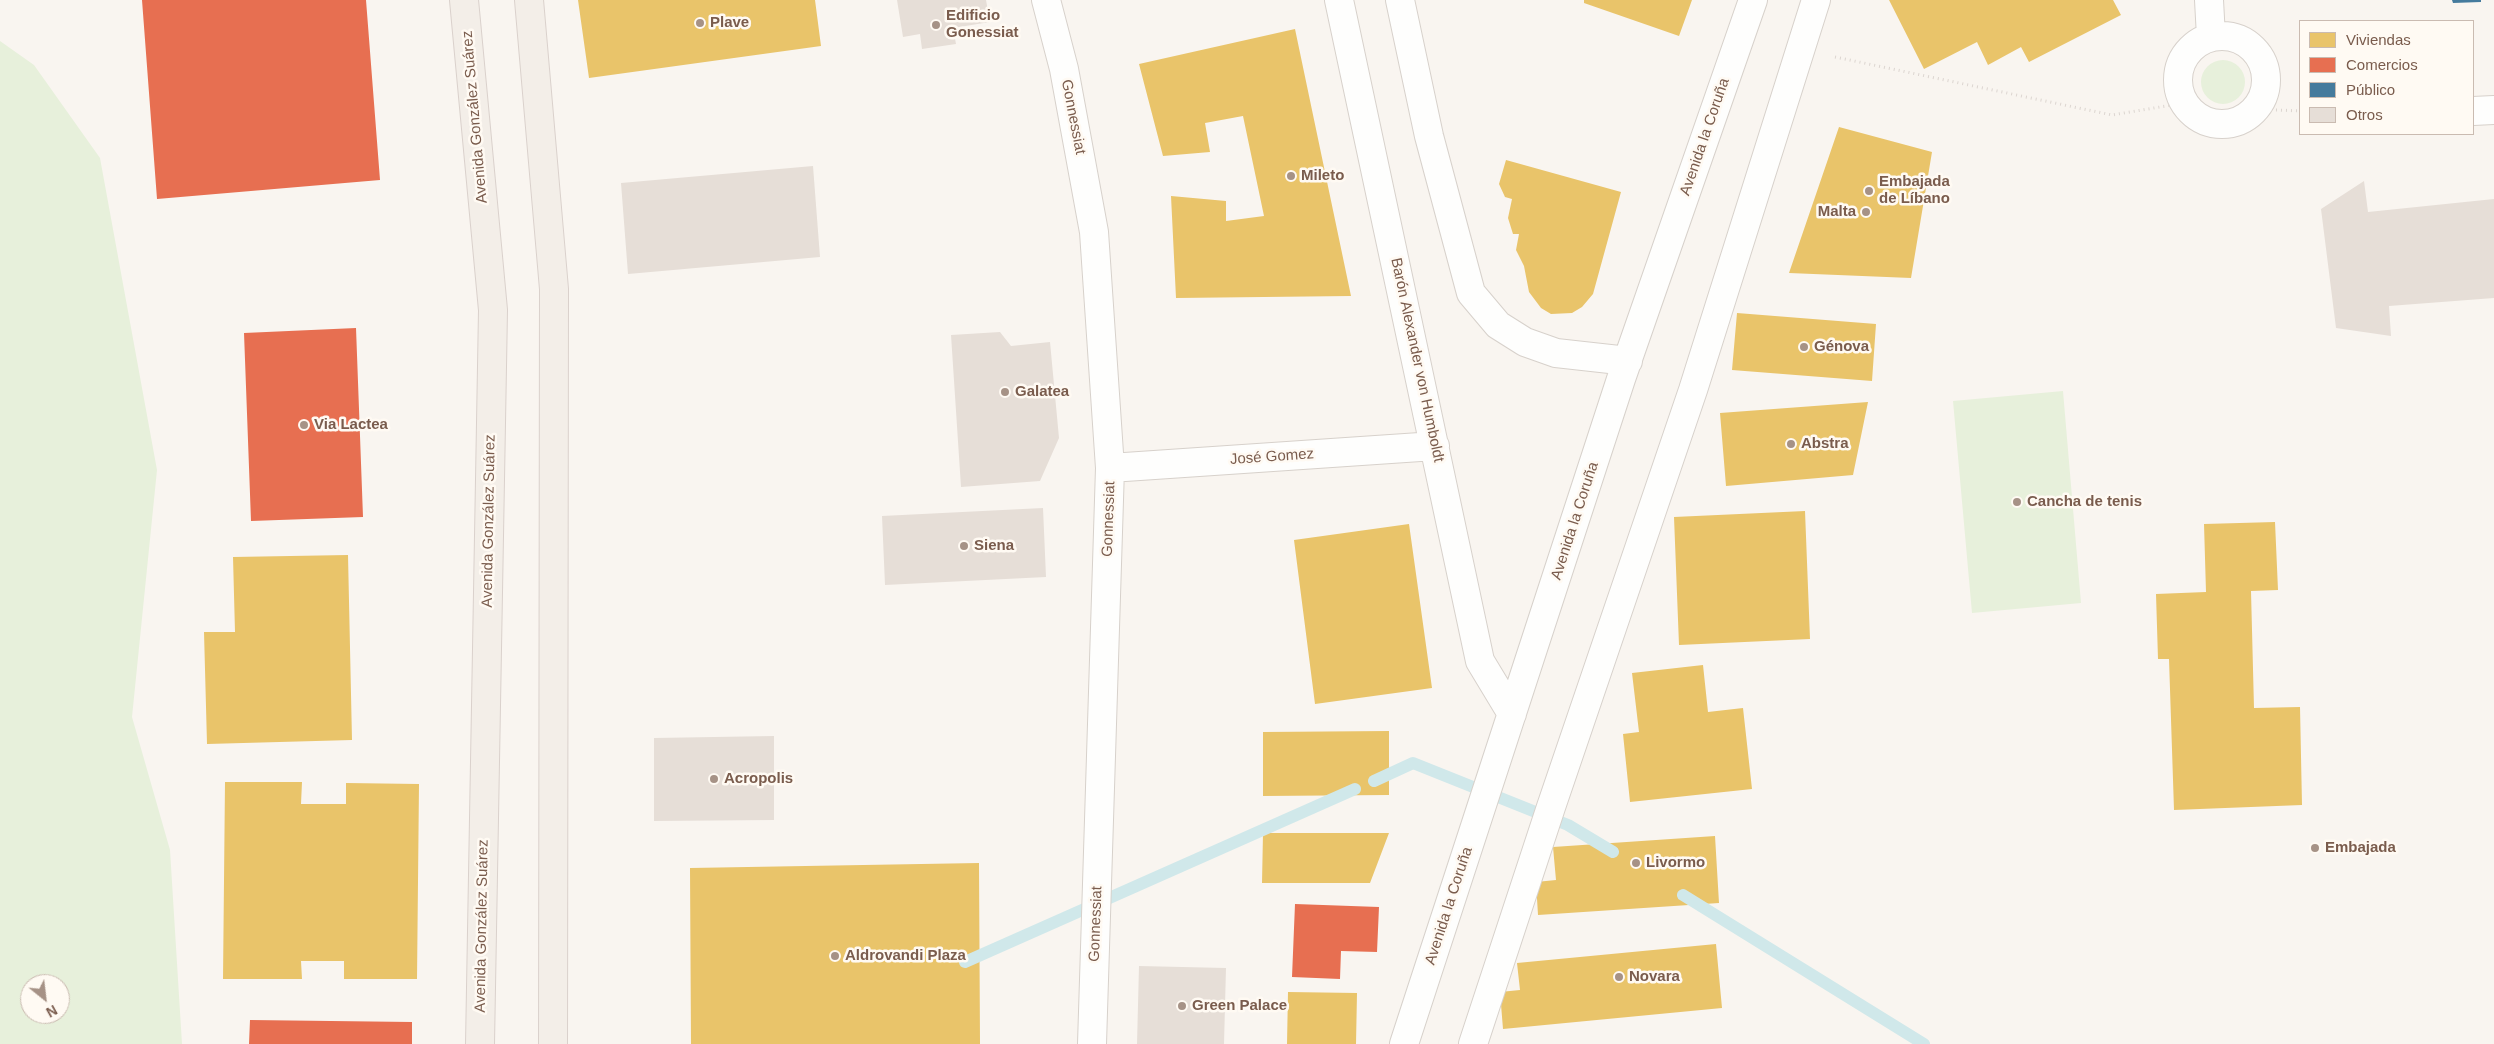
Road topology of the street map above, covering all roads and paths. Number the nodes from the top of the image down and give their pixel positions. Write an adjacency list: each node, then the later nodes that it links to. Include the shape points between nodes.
1 (464, 0): 20 (main road, Avenida González Suárez, via 493,310)
2 (529, 0): 21 (main road, via 554,290)
3 (1046, 0): 18 (street, Gonnessiat, via 1064,69 1094,232)
4 (1339, 0): 17 (street, Barón Alexander von Humboldt)
5 (1400, 0): 16 (street, via 1429,136 1471,293 1498,325 1525,342 1556,353)
6 (1753, 0): 16 (street, Avenida la Coruña)
7 (1816, 0): 24 (street, via 1693,390 1550,807)
8 (2209, 0): 9 (street)
9 (2211, 37): 11 (street, via 2188,51 2181,63 2178,90); 12 (street, via 2239,39 2259,57 2266,83)
10 (1857, 62): 11 (path, via 2112,115)
11 (2184, 103): 12 (street, via 2204,121 2218,124 2245,118)
12 (2256, 109): 14 (path)
13 (2494, 110): 15 (street)
14 (2299, 111)
15 (2474, 111)
16 (1628, 361): 19 (street, Avenida la Coruña)
17 (1435, 446): 18 (street, José Gomez); 19 (street, Barón Alexander von Humboldt, via 1480,660)
18 (1110, 468): 22 (street, Gonnessiat)
19 (1512, 714): 23 (street, Avenida la Coruña)
20 (480, 1044)
21 (553, 1044)
22 (1092, 1044)
23 (1404, 1044)
24 (1473, 1044)

